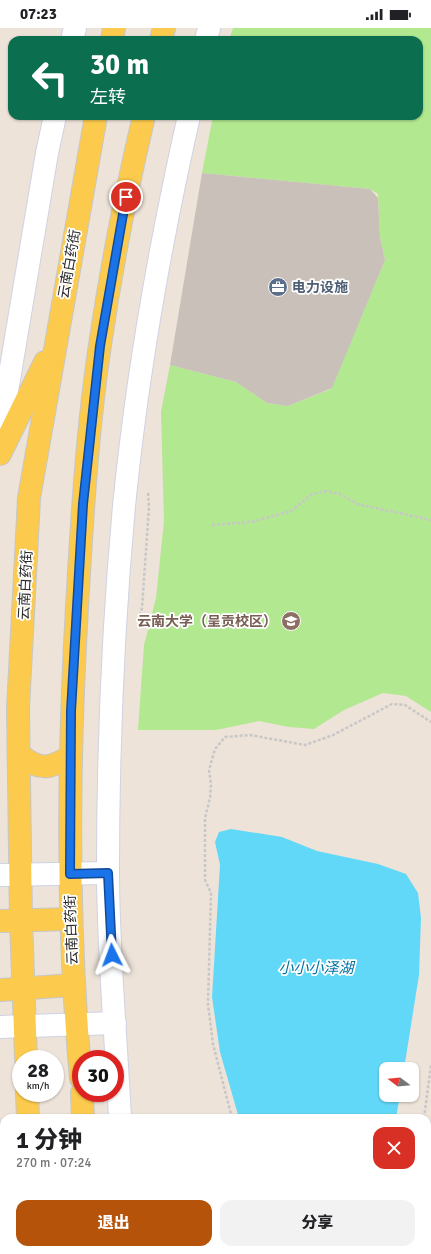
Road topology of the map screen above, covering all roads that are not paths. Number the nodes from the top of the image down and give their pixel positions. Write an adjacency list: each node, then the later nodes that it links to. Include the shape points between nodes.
1 (54, 120): 6 (street)
2 (95, 120): 5 (main road, 云南白药街)
3 (143, 120): 9 (main road, 云南白药街, via 132,167 100,346 83,504)
4 (188, 120): 10 (street, via 143,353 124,506 110,711)
5 (55, 342): 7 (main road); 8 (main road, 云南白药街, via 29,498 18,709)
6 (0, 433)
7 (0, 454)
8 (20, 755): 9 (main road, via 31,764 44,767 58,765); 12 (main road, 云南白药街)
9 (70, 756): 11 (main road, 云南白药街)
10 (108, 873): 11 (street); 18 (street)
11 (70, 874): 12 (street); 13 (main road, 云南白药街)
12 (10, 875): 14 (main road, 云南白药街)
13 (70, 919): 14 (main road); 15 (main road, 云南白药街)
14 (11, 920): 16 (main road, 云南白药街)
15 (73, 985): 16 (main road); 19 (main road, 云南白药街)
16 (23, 989): 17 (main road); 20 (main road, 云南白药街)
17 (0, 990)
18 (115, 1024): 19 (street); 28 (street)
19 (76, 1026): 20 (street); 23 (main road, 云南白药街)
20 (25, 1027): 21 (street); 22 (main road, 云南白药街)
21 (0, 1028)
22 (26, 1050)
23 (78, 1050)
24 (27, 1102): 26 (main road)
25 (82, 1102): 27 (main road)
26 (28, 1114)
27 (83, 1114)
28 (120, 1114)

